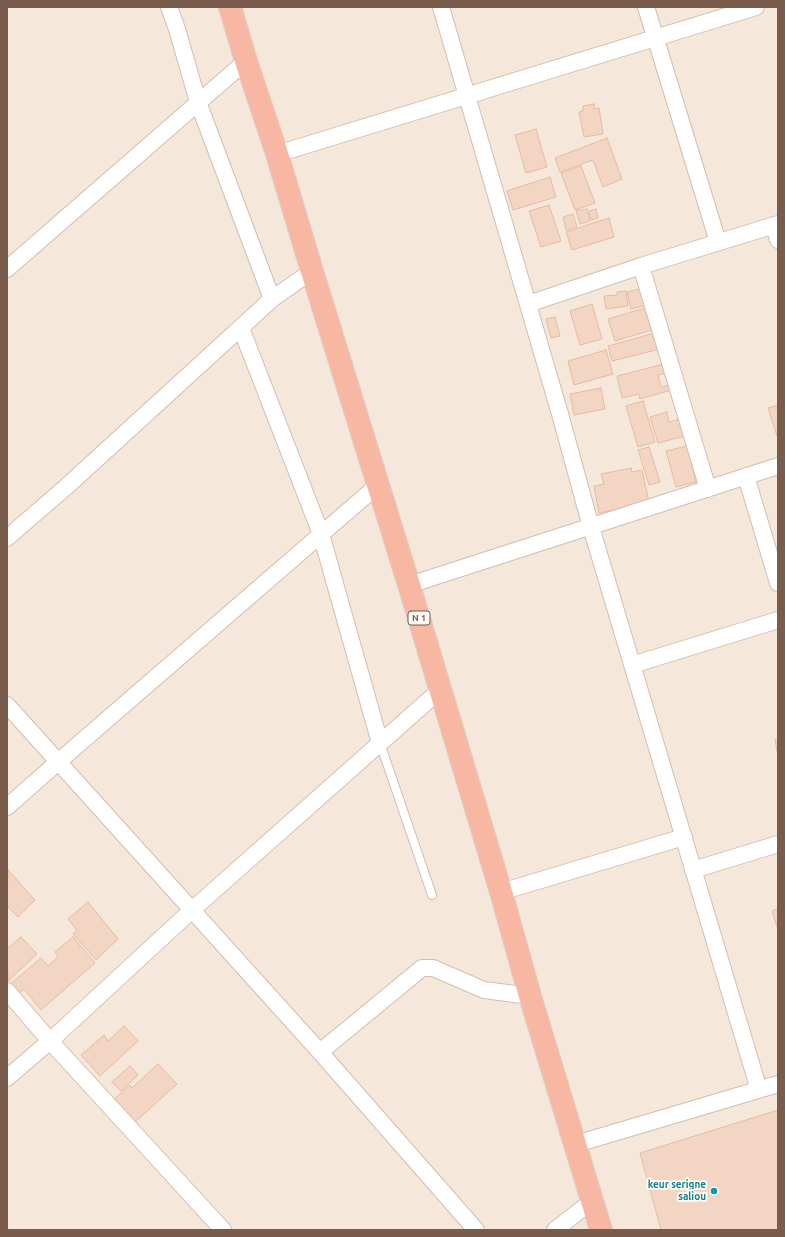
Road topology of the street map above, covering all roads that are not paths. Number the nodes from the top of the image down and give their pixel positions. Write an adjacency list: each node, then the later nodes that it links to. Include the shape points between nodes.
1 (169, 7): 9 (street)
2 (230, 7): 7 (highway, N 1)
3 (442, 7): 8 (street)
4 (646, 7): 6 (street)
5 (756, 7): 6 (street)
6 (655, 38): 8 (street); 12 (street)
7 (246, 61): 9 (street); 10 (highway, N 1)
8 (468, 96): 10 (street); 17 (street)
9 (198, 102): 14 (street); 16 (street)
10 (277, 154): 15 (highway, N 1)
11 (777, 230): 12 (street)
12 (718, 242): 13 (street)
13 (641, 266): 17 (street); 22 (street)
14 (7, 269)
15 (312, 271): 16 (street); 21 (highway, N 1)
16 (272, 299): 18 (street)
17 (528, 304): 23 (street)
18 (241, 328): 24 (street); 25 (street)
19 (778, 466): 20 (street)
20 (746, 476): 22 (street); 26 (street)
21 (378, 485): 24 (street); 27 (highway, N 1)
22 (708, 489): 23 (street)
23 (591, 527): 27 (street); 29 (street)
24 (322, 534): 32 (street); 33 (street)
25 (7, 538)
26 (778, 583)
27 (409, 585): 30 (highway, N 1)
28 (778, 620): 29 (street)
29 (632, 665): 35 (street)
30 (440, 690): 32 (street); 38 (highway, N 1)
31 (7, 705): 33 (street)
32 (380, 743): 39 (lane); 40 (street)
33 (58, 762): 34 (street); 40 (street)
34 (7, 807)
35 (684, 838): 37 (street); 38 (street)
36 (778, 844): 37 (street)
37 (693, 870): 47 (street)
38 (501, 892): 42 (highway, N 1)
39 (432, 895)
40 (192, 910): 43 (street); 44 (street)
41 (7, 991): 43 (street)
42 (530, 996): 44 (street, via 484,990 433,968 422,968); 48 (highway, N 1)
43 (50, 1041): 45 (street); 50 (street)
44 (320, 1052): 51 (street)
45 (7, 1078)
46 (778, 1084): 47 (street)
47 (759, 1090): 48 (street)
48 (576, 1144): 49 (highway, N 1)
49 (592, 1201): 52 (street); 53 (highway, N 1)
50 (223, 1230)
51 (476, 1230)
52 (555, 1230)
53 (601, 1230)

